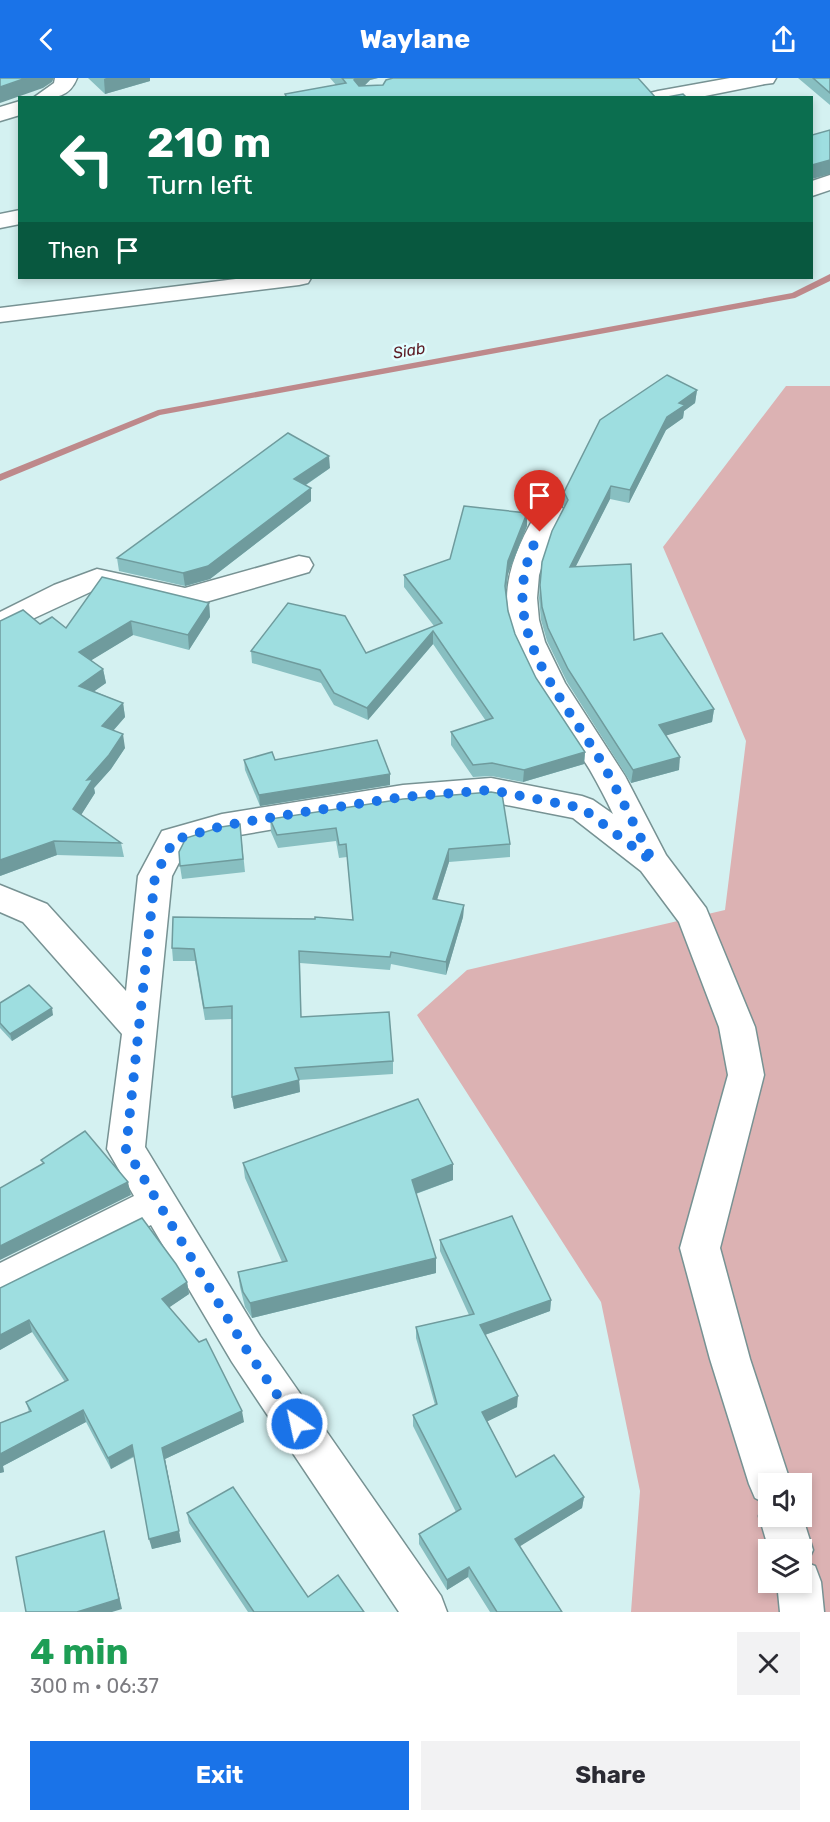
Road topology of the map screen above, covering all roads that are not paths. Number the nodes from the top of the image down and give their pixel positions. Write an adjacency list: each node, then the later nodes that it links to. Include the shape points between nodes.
1 (66, 78): 3 (street, via 63,86)
2 (765, 78): 4 (street)
3 (47, 96)
4 (669, 96)
5 (18, 108): 6 (street)
6 (0, 114)
7 (830, 182): 8 (street)
8 (813, 189)
9 (18, 217): 10 (street)
10 (0, 221)
11 (291, 279): 12 (street)
12 (0, 315)
13 (551, 512): 16 (street, via 529,553 522,598 528,638 554,689 604,768)
14 (299, 565): 15 (street, via 185,598 97,578)
15 (0, 624)
16 (653, 862): 18 (street, via 582,808 491,790 403,797 298,813 222,826 174,840 155,876); 21 (street, via 694,917 737,1027 746,1075 700,1248)
17 (0, 898): 18 (street, via 34,913)
18 (140, 1030): 19 (street, via 126,1149)
19 (158, 1203): 20 (street); 23 (street, via 246,1349)
20 (0, 1283)
21 (766, 1473)
22 (800, 1593): 24 (street)
23 (425, 1612)
24 (801, 1612)

